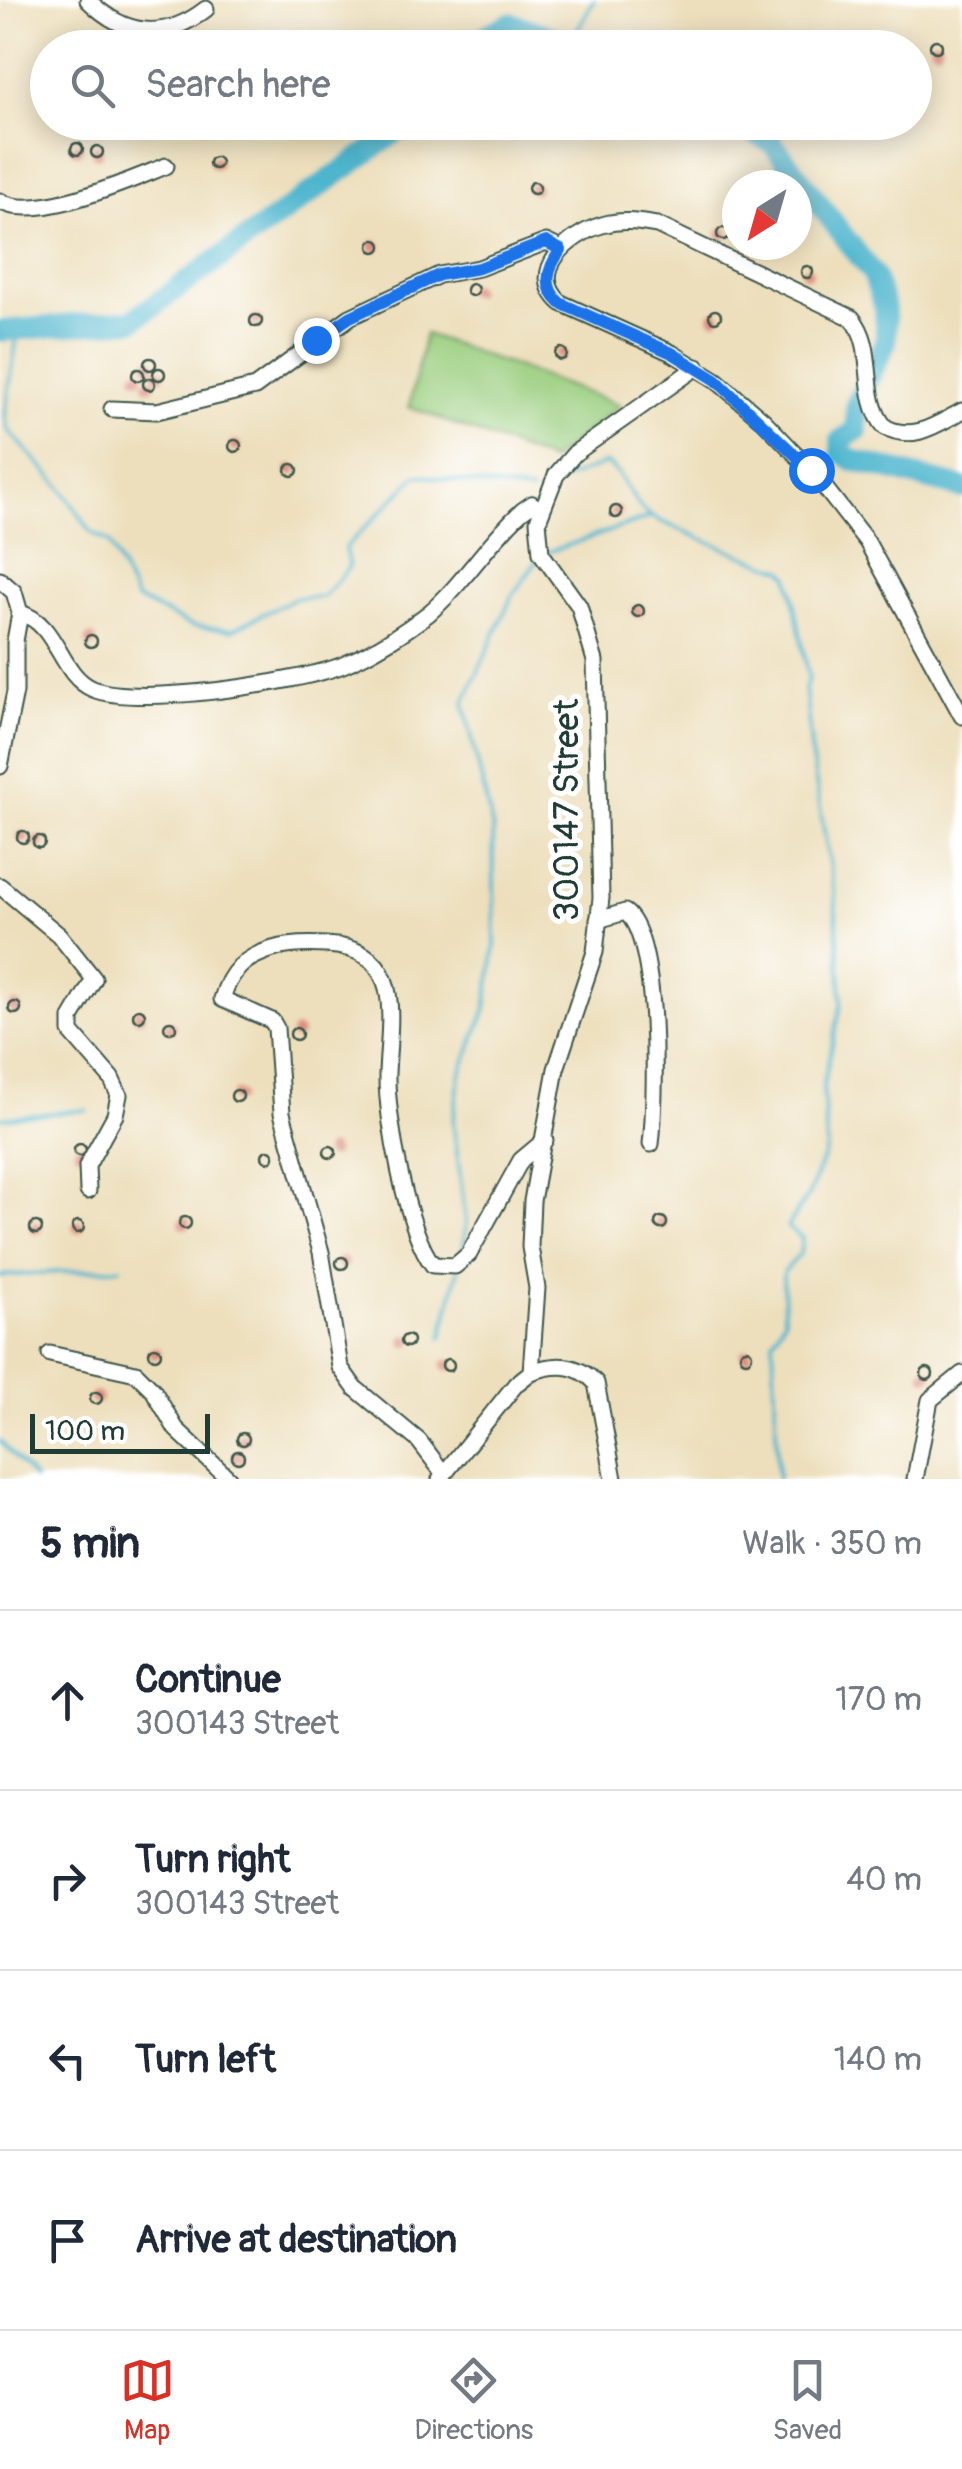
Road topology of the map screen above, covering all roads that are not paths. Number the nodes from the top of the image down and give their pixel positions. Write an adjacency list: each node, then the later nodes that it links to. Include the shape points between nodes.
1 (88, 0): 3 (street, via 118,24)
2 (206, 10): 4 (street)
3 (139, 30)
4 (156, 30)
5 (166, 166): 6 (street, via 74,198 13,208)
6 (0, 202)
7 (561, 250): 8 (street, via 548,274 560,303); 9 (street, via 546,242 479,268 439,275 350,317 281,372 242,392 157,411); 10 (street, via 588,230 627,220 677,232 852,318 885,426 918,434)
8 (697, 367): 11 (street, via 574,453); 14 (street, via 776,433 867,542)
9 (112, 410)
10 (962, 411)
11 (541, 510): 13 (street, via 532,504 522,510 425,616 326,670 218,690 103,692 85,684 40,623); 17 (street, 300147 Street, via 538,544 579,606 595,662)
12 (0, 580): 13 (street, via 14,592)
13 (20, 614): 15 (street)
14 (961, 713)
15 (1, 759)
16 (0, 886): 20 (street, via 59,934 94,979 71,1018 71,1032 118,1095 87,1166)
17 (598, 920): 18 (street, 300147 Street, via 595,952 556,1070); 19 (street, via 625,912 638,931 654,1020)
18 (545, 1140): 22 (street, 300147 Street, via 532,1201 537,1288); 24 (street, via 521,1160 469,1254 455,1266 433,1265 394,1148 388,992 374,961 346,946 279,947 246,961 227,980 222,998 276,1028 282,1113 321,1252 340,1367 355,1388 418,1440)
19 (651, 1144)
20 (88, 1192)
21 (50, 1354): 25 (street, via 136,1373 176,1428)
22 (531, 1372): 24 (street); 26 (street, via 575,1368 596,1384)
23 (962, 1374): 27 (street, via 930,1400)
24 (442, 1476)
25 (228, 1479)
26 (614, 1479)
27 (915, 1479)

